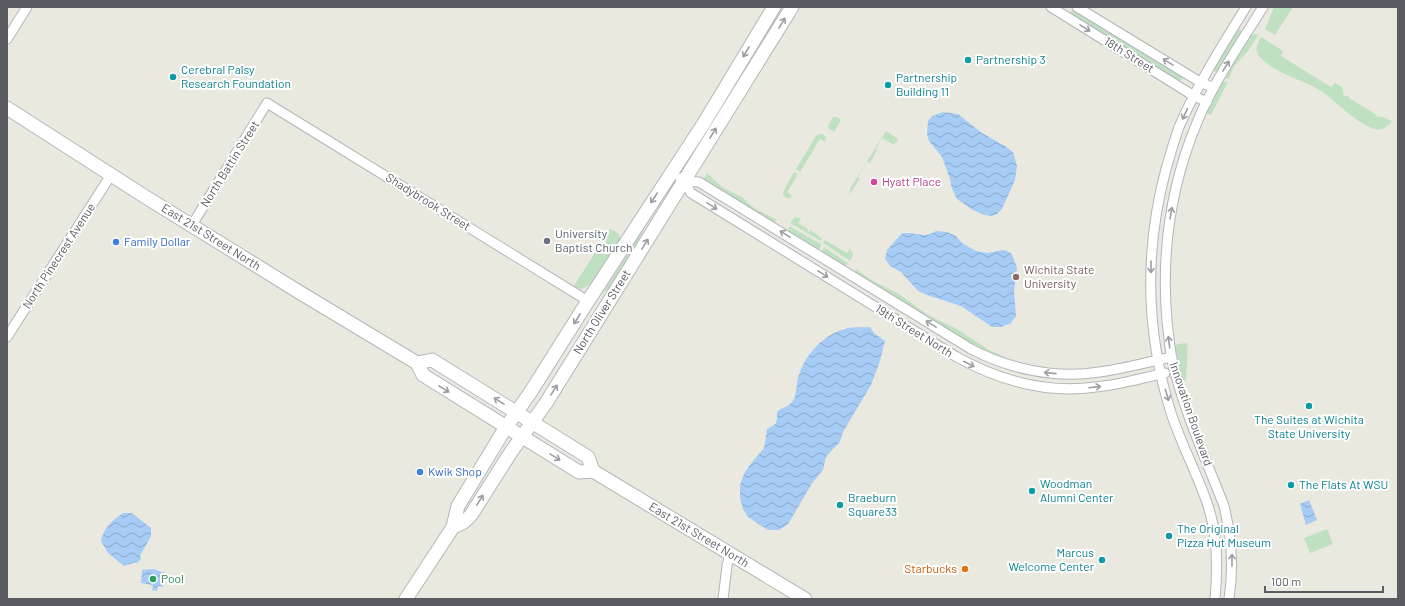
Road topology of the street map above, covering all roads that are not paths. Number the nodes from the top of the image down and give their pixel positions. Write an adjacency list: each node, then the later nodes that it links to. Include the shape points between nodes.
1 (27, 7): 8 (street)
2 (774, 7): 15 (main road, North Oliver Street, one-way to 15, via 704,123)
3 (792, 7): 17 (main road, North Oliver Street, one-way to 3)
4 (1051, 7): 11 (street, 18th Street, one-way to 11)
5 (1077, 7): 9 (street, 18th Street, one-way to 5)
6 (1246, 7): 9 (street, Innovation Boulevard)
7 (1263, 7): 10 (street, Innovation Boulevard, one-way to 7)
8 (7, 39)
9 (1200, 82): 10 (street, 18th Street); 11 (street, Innovation Boulevard)
10 (1214, 88): 12 (street, Innovation Boulevard)
11 (1194, 96): 12 (street, 18th Street); 22 (street, Innovation Boulevard, one-way to 22, via 1173,143 1154,222 1150,289)
12 (1207, 102): 21 (street, Innovation Boulevard, one-way to 12, via 1165,300 1168,233 1184,160)
13 (268, 103): 18 (street, North Battin Street); 19 (street, Shadybrook Street)
14 (7, 108): 16 (main road, East 21st Street North)
15 (671, 172): 17 (street, 19th Street North); 19 (main road, North Oliver Street, one-way to 19)
16 (111, 174): 18 (main road, East 21st Street North); 20 (street, North Pinecrest Avenue)
17 (684, 181): 22 (street, 19th Street North, one-way to 17, via 1069,375 1031,370 990,358 971,349 699,182); 25 (street, 19th Street North, one-way to 25, via 691,193 955,356 990,373 1030,385 1077,389 1109,386); 27 (main road, North Oliver Street, one-way to 17)
18 (192, 226): 23 (main road, East 21st Street North)
19 (588, 301): 26 (main road, North Oliver Street, one-way to 26)
20 (7, 337)
21 (1172, 357): 22 (street, 19th Street North); 24 (street, Innovation Boulevard)
22 (1158, 360): 25 (street, Innovation Boulevard)
23 (417, 363): 26 (main road, one-way to 23, via 432,360); 28 (main road, East 21st Street North, one-way to 28, via 423,375)
24 (1175, 371): 25 (street, 19th Street North); 37 (street, Innovation Boulevard, one-way to 24, via 1232,545 1226,517 1193,430)
25 (1161, 374): 36 (street, Innovation Boulevard, one-way to 36, via 1173,417 1207,501 1212,520 1217,566)
26 (517, 412): 27 (main road); 28 (main road, North Oliver Street)
27 (532, 422): 29 (main road, North Oliver Street); 30 (main road, via 588,456)
28 (506, 427): 29 (main road, East 21st Street North); 31 (main road, North Oliver Street, via 458,506)
29 (522, 437): 30 (main road, East 21st Street North, one-way to 30, via 579,472); 31 (main road, North Oliver Street, one-way to 29, via 471,515)
30 (593, 471): 32 (main road, East 21st Street North)
31 (453, 527): 33 (main road, North Oliver Street)
32 (730, 553): 34 (street); 35 (main road, East 21st Street North)
33 (406, 599)
34 (724, 599)
35 (805, 599)
36 (1215, 599)
37 (1229, 599)

